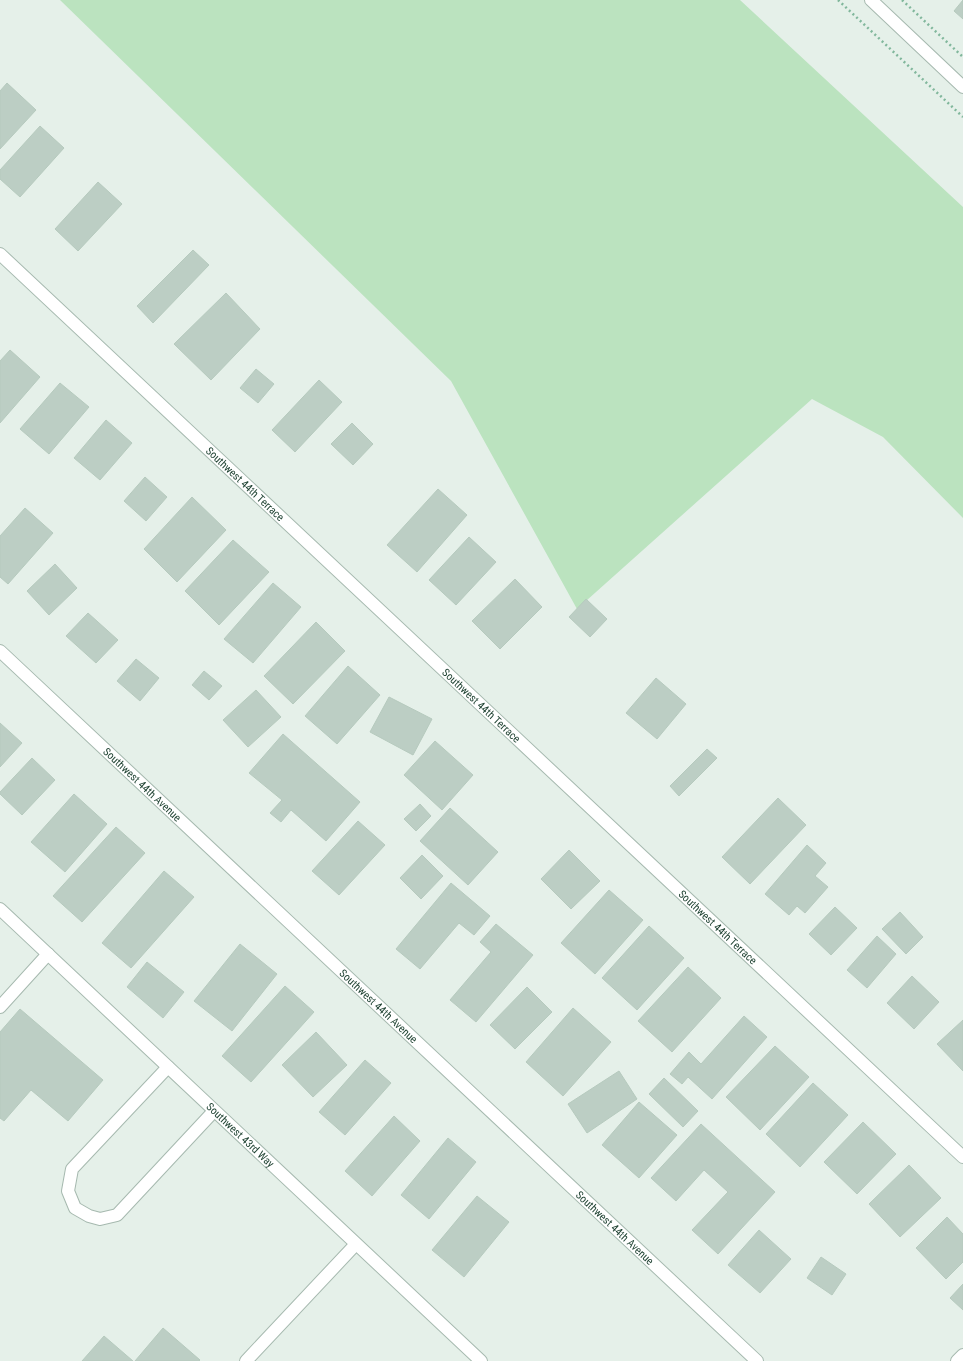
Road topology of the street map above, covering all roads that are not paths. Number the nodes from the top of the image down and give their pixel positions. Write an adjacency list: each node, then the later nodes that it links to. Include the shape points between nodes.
1 (871, 0): 2 (street)
2 (963, 86)
3 (0, 254): 10 (street, Southwest 44th Terrace)
4 (0, 651): 15 (street, Southwest 44th Avenue)
5 (0, 909): 6 (street, Southwest 43rd Way)
6 (48, 954): 7 (street); 8 (street, Southwest 43rd Way)
7 (0, 1007)
8 (168, 1067): 9 (street, Southwest 43rd Way); 9 (street, via 72,1169 68,1191 75,1208 100,1219 117,1215)
9 (214, 1111): 11 (street, Southwest 43rd Way)
10 (963, 1157)
11 (356, 1244): 13 (street); 14 (street, Southwest 43rd Way)
12 (963, 1355): 16 (street)
13 (246, 1361)
14 (481, 1361)
15 (757, 1361)
16 (957, 1361)

